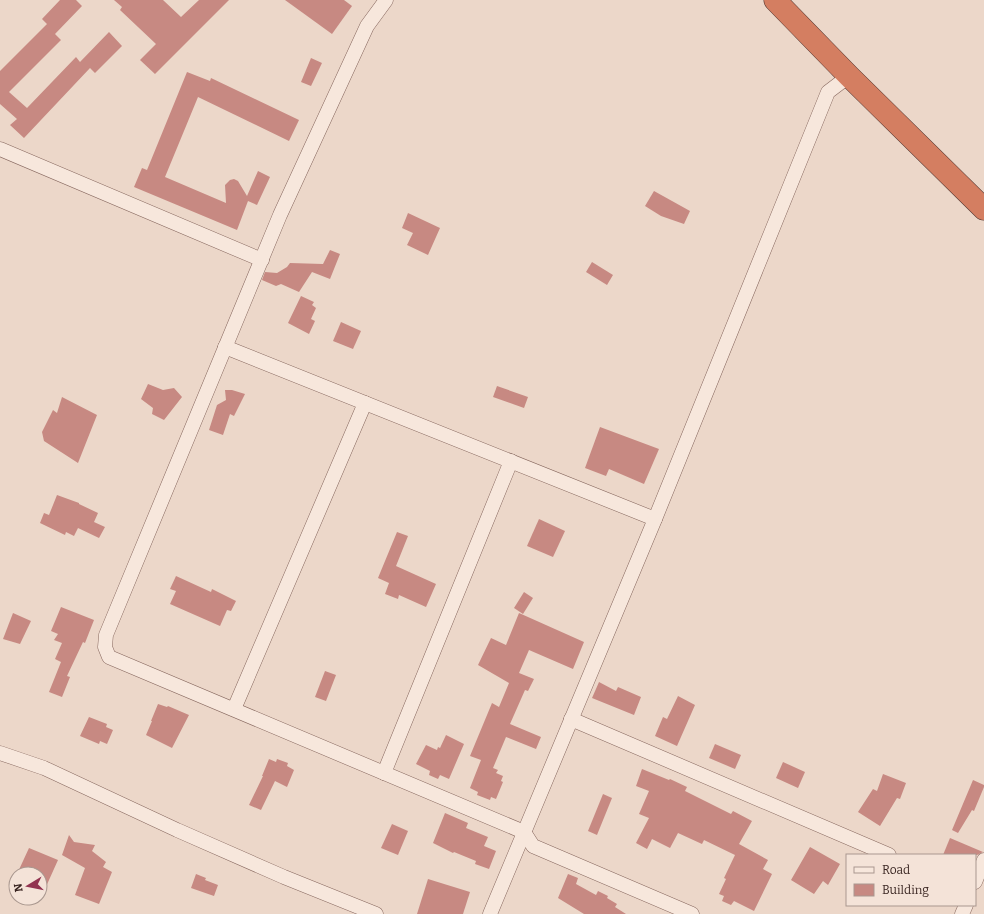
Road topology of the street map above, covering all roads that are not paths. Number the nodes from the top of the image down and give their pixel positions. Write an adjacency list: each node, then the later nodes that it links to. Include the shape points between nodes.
1 (386, 0): 6 (street, via 367,26 280,215)
2 (775, 0): 3 (highway)
3 (849, 76): 5 (highway); 10 (street, via 828,92)
4 (0, 149): 6 (street)
5 (984, 209)
6 (262, 260): 7 (street)
7 (225, 347): 8 (street); 11 (street, via 106,635 104,647 109,656)
8 (365, 403): 9 (street); 11 (street)
9 (511, 461): 10 (street); 14 (street)
10 (654, 519): 12 (street)
11 (234, 709): 14 (street)
12 (571, 719): 15 (street); 16 (street)
13 (0, 753): 19 (street, via 44,768 284,878)
14 (384, 772): 15 (street)
15 (524, 832): 20 (street); 21 (street, via 533,846)
16 (888, 854)
17 (984, 860): 18 (street)
18 (976, 880)
19 (376, 914)
20 (490, 914)
21 (692, 914)

